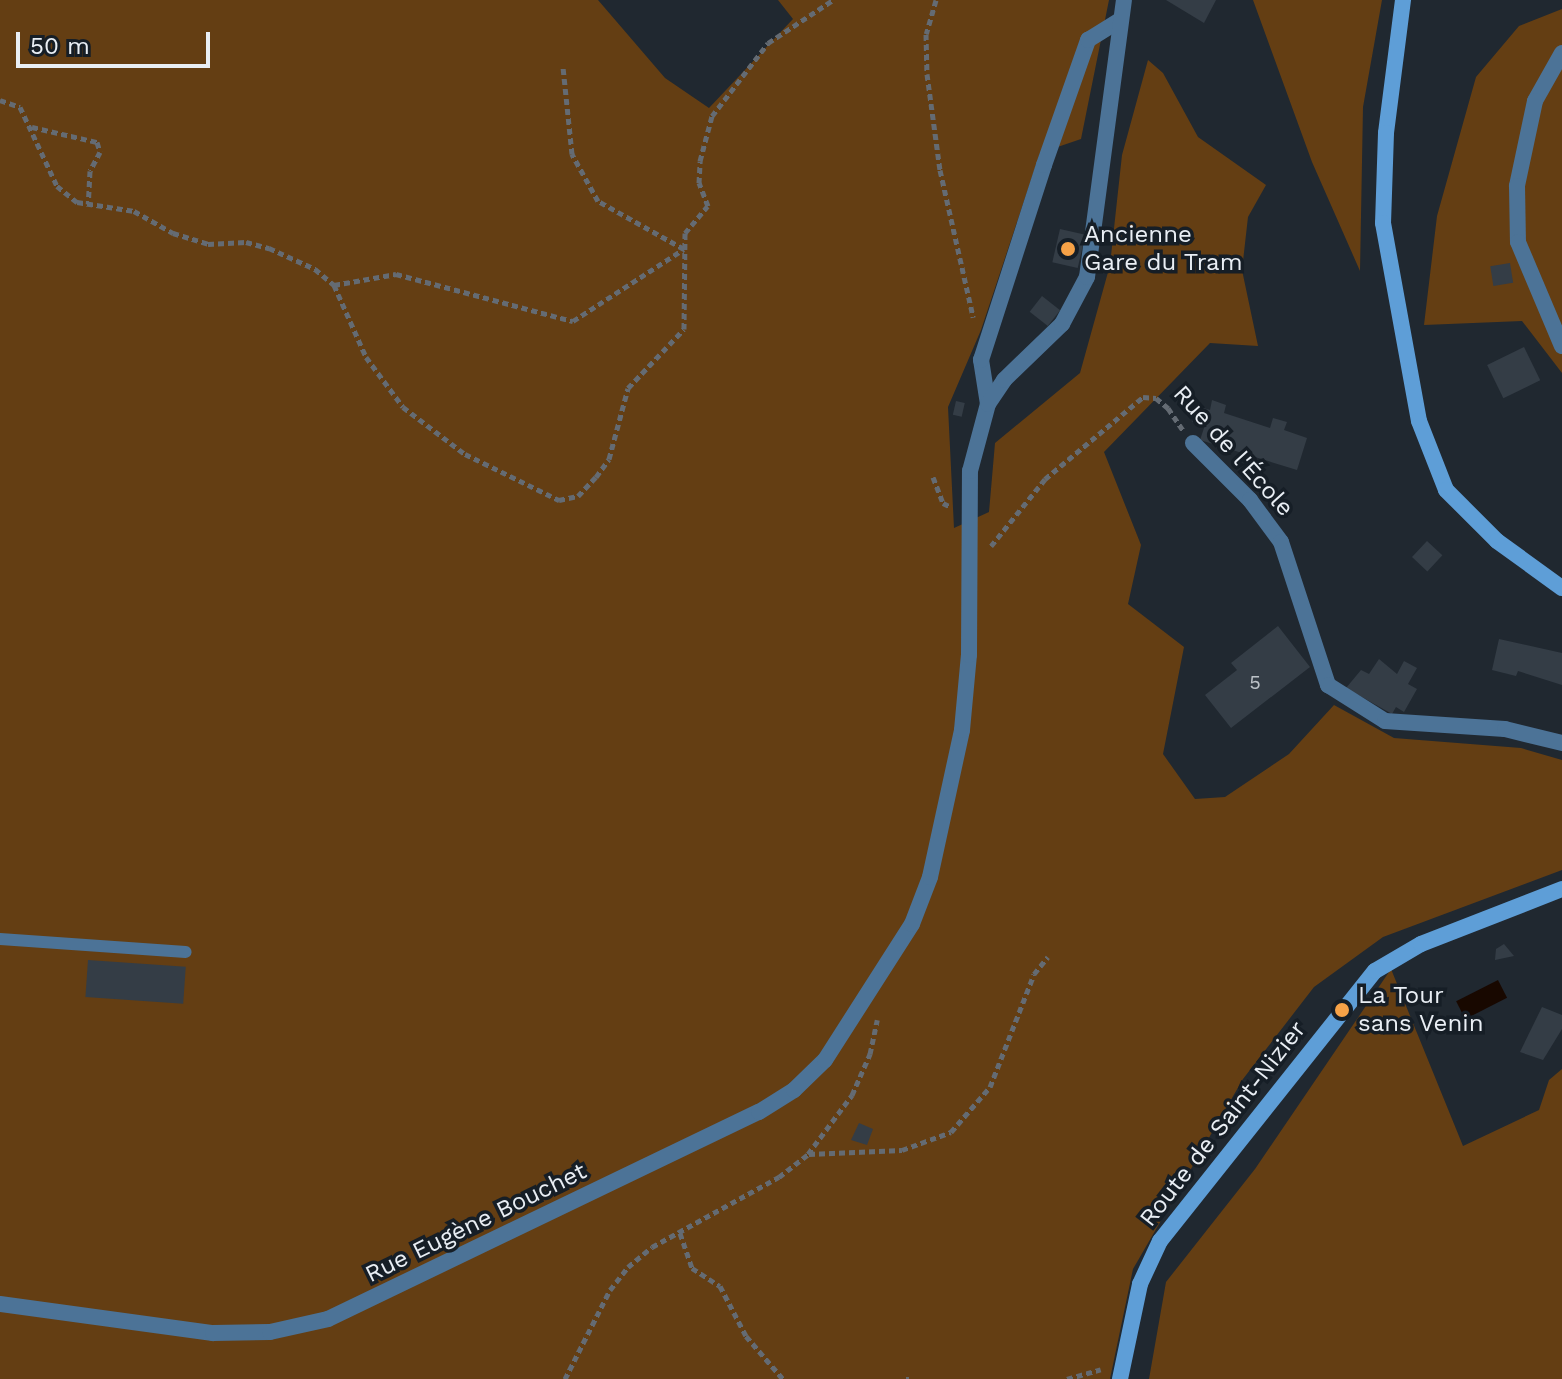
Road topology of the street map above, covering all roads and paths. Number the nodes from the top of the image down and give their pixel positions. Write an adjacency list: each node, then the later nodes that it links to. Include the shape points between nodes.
1 (833, 0): 11 (path, via 768,43 728,89 712,116 700,161 706,214 685,233)
2 (936, 0): 13 (path, via 926,34 940,170 975,329)
3 (1124, 0): 5 (street)
4 (1403, 0): 20 (main road, via 1386,133 1383,223 1419,421 1446,490 1497,541)
5 (1118, 21): 13 (street, via 1088,40); 15 (street, via 1087,277 1062,324 1025,358)
6 (1562, 53): 14 (street, via 1535,101 1517,186 1518,242)
7 (563, 67): 11 (path, via 572,154 598,201)
8 (0, 100): 9 (path, via 20,107)
9 (31, 127): 10 (path, via 57,186); 10 (path, via 97,142 100,152 90,171)
10 (88, 204): 12 (path, via 134,211 173,233 208,244 246,242 269,248 315,269)
11 (684, 249): 12 (path, via 573,321 396,274); 12 (path, via 684,329 628,388 602,468 578,496 559,500 465,454 403,407 366,357)
12 (334, 285)
13 (984, 346): 15 (street)
14 (1562, 346)
15 (988, 404): 19 (street, Rue Eugène Bouchet, via 970,471)
16 (1193, 443): 19 (path, Rue de l'École, via 1168,408 1156,398 1143,397 1098,429 1045,479); 21 (street, Rue de l'École, via 1250,500 1281,542 1328,685 1385,721 1505,729)
17 (933, 477): 18 (path, via 950,509)
18 (958, 496)
19 (968, 573): 29 (street, Rue Eugène Bouchet, via 969,655 955,772 930,877 891,961 825,1060 794,1090 489,1245 328,1319 270,1332 213,1333)
20 (1562, 588)
21 (1562, 743)
22 (1562, 889): 30 (main road, Route de Saint-Nizier, via 1421,944 1375,971 1160,1241 1140,1284)
23 (0, 939): 24 (lane)
24 (186, 952)
25 (1048, 957): 27 (path, via 1034,974 990,1087 951,1132 902,1150)
26 (879, 1009): 27 (path, via 870,1054 852,1095)
27 (808, 1154): 28 (path, via 779,1177)
28 (680, 1233): 31 (path, via 652,1247 619,1278); 32 (path, via 692,1268 720,1286 746,1336)
29 (0, 1304)
30 (1122, 1371): 33 (path)
31 (565, 1379)
32 (783, 1379)
33 (1067, 1379)

